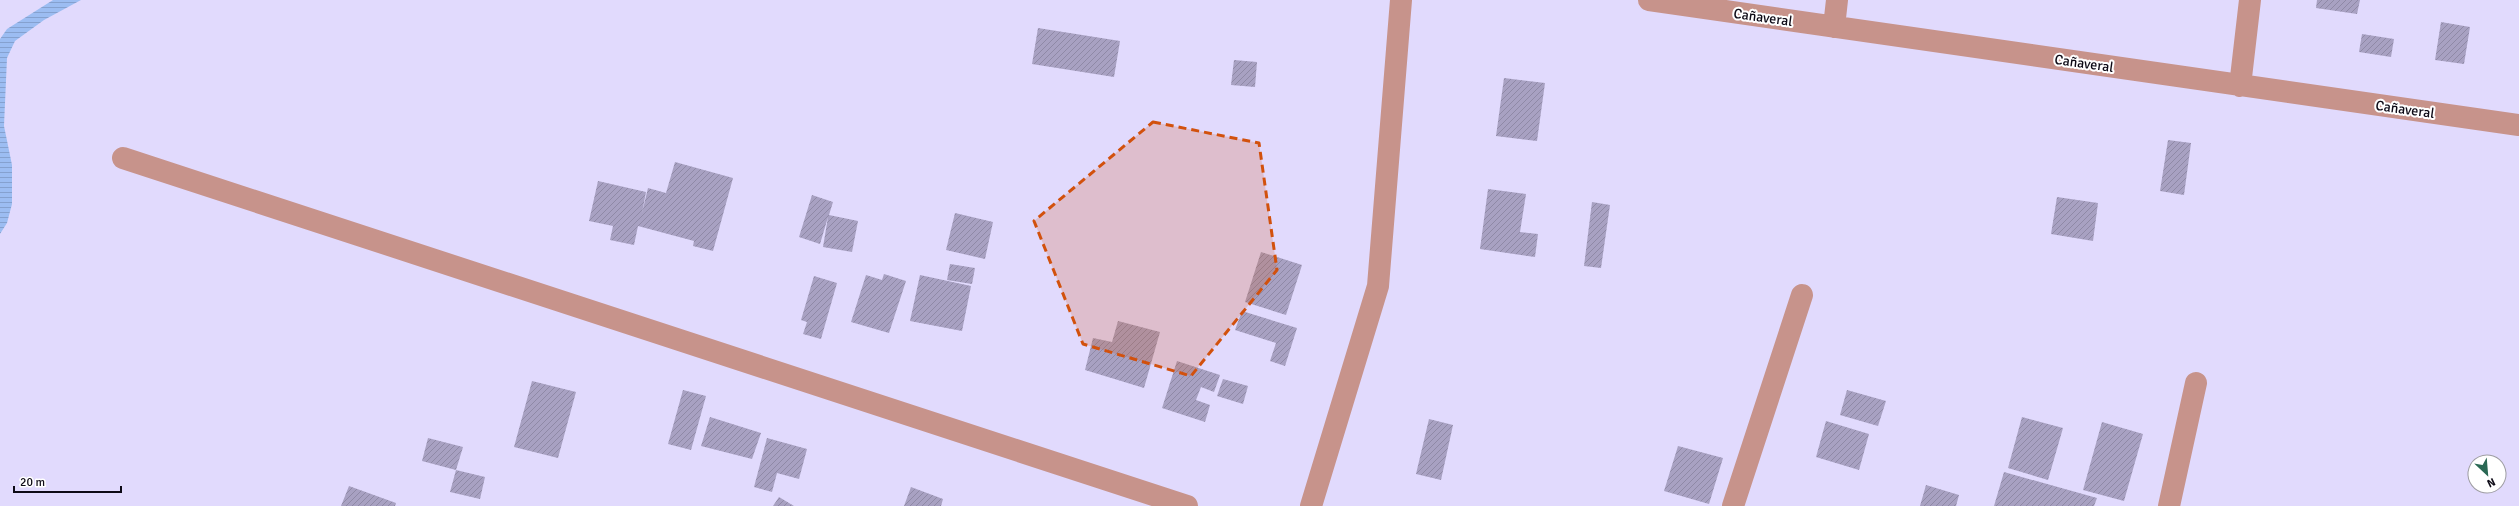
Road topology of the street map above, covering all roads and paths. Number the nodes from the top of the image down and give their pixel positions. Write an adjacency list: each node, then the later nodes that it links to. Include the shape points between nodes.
1 (1401, 0): 12 (street, via 1378,286)
2 (1649, 0): 5 (street, Cañaveral)
3 (1837, 0): 5 (street)
4 (2250, 0): 6 (street)
5 (1834, 28): 6 (street, Cañaveral)
6 (2240, 86): 7 (street, Cañaveral)
7 (2519, 125)
8 (123, 158): 11 (street)
9 (1802, 295): 13 (street)
10 (2196, 383): 14 (street)
11 (1187, 506)
12 (1311, 506)
13 (1733, 506)
14 (2169, 506)

